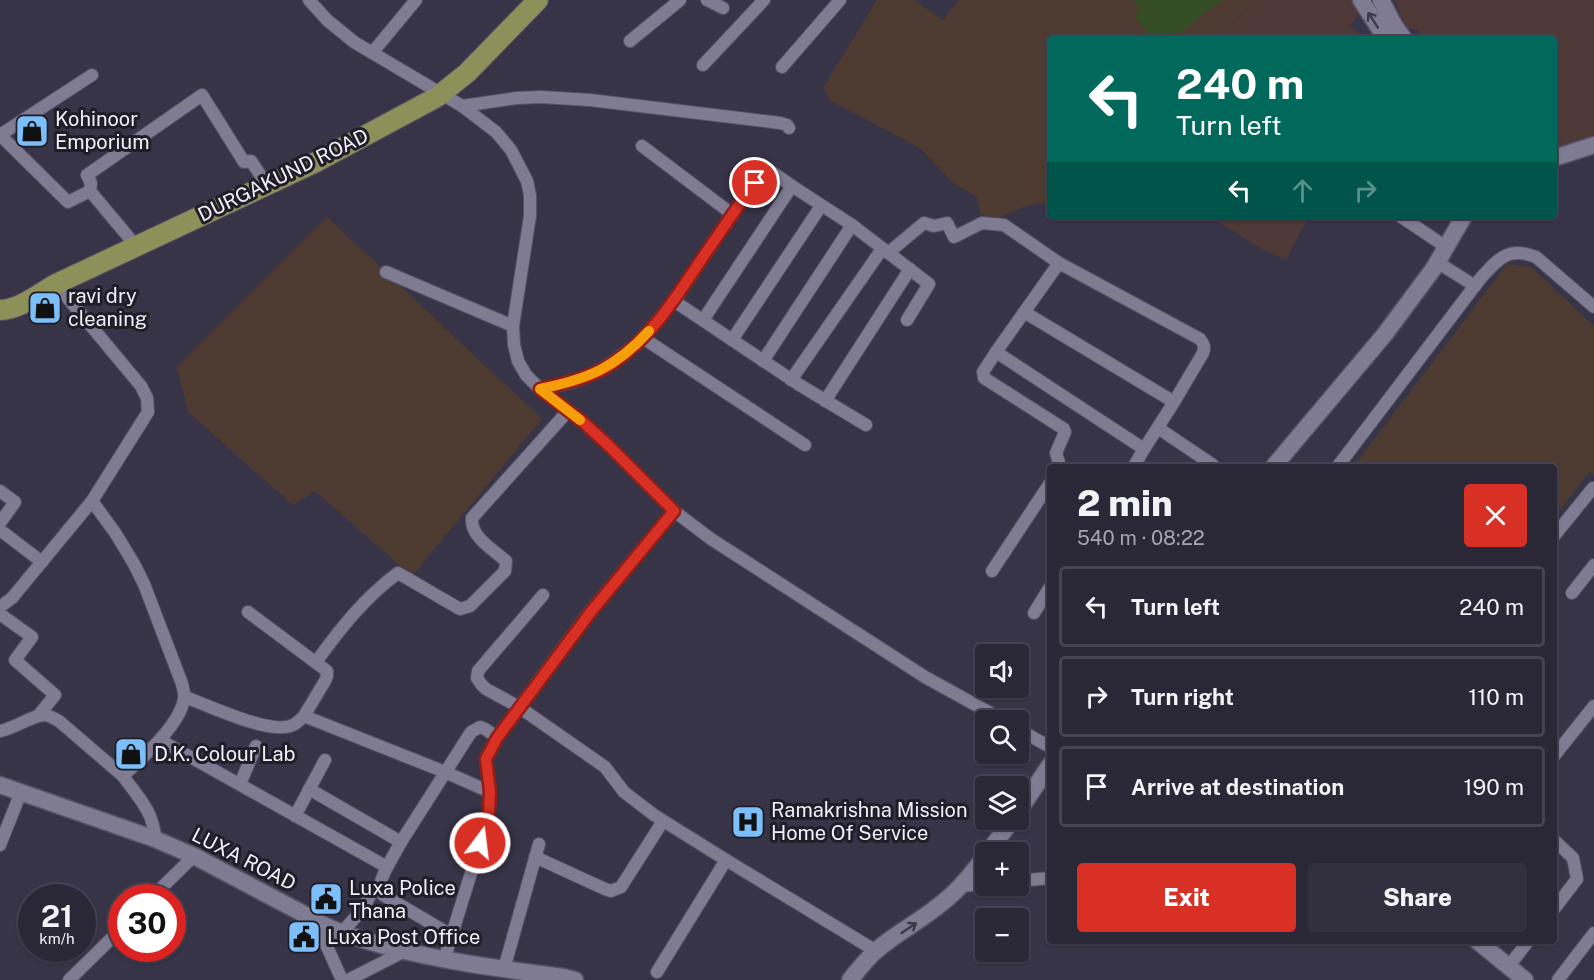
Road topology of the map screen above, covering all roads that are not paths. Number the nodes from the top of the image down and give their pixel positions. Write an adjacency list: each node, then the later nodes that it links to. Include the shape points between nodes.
1 (309, 0): 14 (street, via 327,20)
2 (416, 0): 14 (street)
3 (538, 0): 18 (main road, DURGAKUND ROAD, via 467,73)
4 (680, 0): 13 (street)
5 (707, 0): 10 (street)
6 (764, 0): 15 (street)
7 (840, 0): 16 (street)
8 (1361, 0): 11 (street, one-way to 8)
9 (1381, 0): 12 (street)
10 (723, 8)
11 (1384, 36)
12 (1402, 36)
13 (630, 41)
14 (372, 53): 18 (street)
15 (704, 65)
16 (782, 67)
17 (92, 75): 21 (street)
18 (441, 94): 19 (street); 25 (main road, DURGAKUND ROAD)
19 (462, 106): 20 (street, via 525,97 590,100 780,123); 48 (street, via 496,132 511,150 527,182 530,216)
20 (789, 128)
21 (0, 135): 27 (street, via 68,202)
22 (1594, 145): 24 (street)
23 (642, 146): 29 (street)
24 (1557, 157)
25 (267, 185): 27 (street, via 251,162 244,162 202,95 87,174); 34 (main road, DURGAKUND ROAD)
26 (792, 186): 28 (street); 29 (street, via 766,168); 46 (street)
27 (90, 191): 34 (street)
28 (822, 206): 33 (street); 50 (street)
29 (732, 214): 42 (street)
30 (1403, 219): 36 (street)
31 (1463, 219): 36 (street)
32 (1474, 219): 36 (street, via 1466,236)
33 (852, 225): 35 (street); 52 (street)
34 (136, 246): 40 (main road, DURGAKUND ROAD)
35 (885, 251): 37 (street, via 924,223 947,223 954,237 982,223 1004,225); 38 (street); 53 (street)
36 (1444, 259): 41 (street); 65 (street); 66 (street, via 1420,305)
37 (1059, 263): 45 (street); 56 (street, via 1203,342 1203,353)
38 (910, 269): 47 (street, via 929,284); 55 (street)
39 (386, 272): 48 (street)
40 (56, 284): 44 (main road, DURGAKUND ROAD, via 19,305); 71 (street, via 147,398 148,412)
41 (1475, 285): 43 (street, via 1503,256 1526,253 1536,257); 67 (street)
42 (674, 301): 46 (street); 49 (street)
43 (1594, 307)
44 (0, 310)
45 (1024, 312): 51 (street); 56 (street)
46 (703, 320): 50 (street)
47 (907, 320)
48 (513, 326): 54 (street, via 518,361)
49 (643, 338): 54 (street, via 595,373); 60 (street)
50 (732, 340): 52 (street)
51 (996, 352): 61 (street); 62 (street, via 983,372 984,378 1064,429 1056,453)
52 (763, 361): 53 (street)
53 (791, 380): 55 (street)
54 (540, 389): 57 (street)
55 (825, 401): 58 (street)
56 (1174, 402): 59 (street)
57 (568, 411): 72 (street); 86 (street, via 472,518 476,535 506,561 505,571 470,606 460,609 398,573 346,621)
58 (866, 425)
59 (1158, 428): 61 (street); 64 (street)
60 (805, 445)
61 (1144, 449): 63 (street)
62 (1059, 464)
63 (1135, 464)
64 (1212, 464)
65 (1276, 464)
66 (1289, 464)
67 (1340, 464)
68 (1047, 488): 78 (street)
69 (1593, 488): 75 (street)
70 (0, 491): 73 (street, via 15,502)
71 (92, 501): 76 (street); 87 (street, via 144,584)
72 (674, 511): 89 (street); 90 (street, via 925,677)
73 (0, 523)
74 (0, 530): 76 (street)
75 (1557, 532)
76 (42, 562): 82 (street)
77 (1594, 565): 80 (street)
78 (992, 571)
79 (1047, 592): 84 (street)
80 (1572, 593)
81 (543, 595): 89 (street, via 478,671 480,684)
82 (0, 608)
83 (248, 612): 86 (street)
84 (1034, 613)
85 (0, 614): 91 (street, via 32,637 15,660 55,695)
86 (316, 662): 92 (street, via 327,671 327,676)
87 (185, 697): 92 (street, via 264,725 287,727); 96 (street, via 181,712)
88 (1594, 706): 99 (street)
89 (519, 707): 95 (street); 112 (street, via 605,767 624,792)
90 (984, 710)
91 (38, 716): 93 (street); 103 (street, via 47,715 59,722)
92 (304, 716): 102 (street)
93 (0, 731)
94 (1029, 735): 97 (street)
95 (497, 738): 102 (street, via 486,729 475,728); 108 (street, via 486,759)
96 (159, 740): 103 (street); 104 (street)
97 (1047, 745)
98 (256, 746): 104 (street)
99 (1557, 752)
100 (325, 760): 106 (street)
101 (1047, 769): 110 (street)
102 (445, 772): 108 (street); 114 (street)
103 (123, 776): 113 (street, via 150,812)
104 (240, 784): 111 (street)
105 (0, 785): 109 (street, LUXA ROAD)
106 (309, 789): 111 (street); 114 (street)
107 (0, 792): 109 (street)
108 (490, 792): 133 (street, via 486,825)
109 (20, 795): 113 (street, LUXA ROAD); 116 (street); 119 (street)
110 (1029, 796)
111 (295, 816): 121 (street)
112 (663, 821): 118 (street, via 621,887 611,891); 120 (street)
113 (155, 839): 119 (street, LUXA ROAD)
114 (401, 842): 121 (street)
115 (1557, 843): 129 (street, via 1573,858 1577,879)
116 (0, 844)
117 (539, 844): 118 (street)
118 (535, 857): 141 (street)
119 (191, 858): 125 (street); 130 (street, LUXA ROAD)
120 (726, 860): 138 (street); 142 (street)
121 (387, 867): 133 (street, via 380,884 383,895)
122 (975, 868): 127 (street)
123 (1047, 878): 124 (street)
124 (1029, 880)
125 (165, 884)
126 (975, 885): 127 (street)
127 (960, 886): 138 (street, one-way to 127)
128 (373, 890): 131 (street, via 363,909)
129 (1557, 905)
130 (316, 922): 131 (street, LUXA ROAD); 145 (street)
131 (342, 932): 137 (street, LUXA ROAD)
132 (1594, 933): 149 (street)
133 (451, 935): 139 (street)
134 (108, 942): 144 (street)
135 (1481, 944): 140 (street)
136 (1526, 944): 140 (street)
137 (405, 951): 139 (street, LUXA ROAD); 146 (street)
138 (876, 951): 147 (street)
139 (444, 960): 141 (street, LUXA ROAD)
140 (1509, 966): 148 (street)
141 (504, 969): 143 (street, LUXA ROAD)
142 (657, 972)
143 (567, 979)
144 (69, 980)
145 (342, 980)
146 (348, 980)
147 (850, 980)
148 (1525, 980)
149 (1558, 980)

